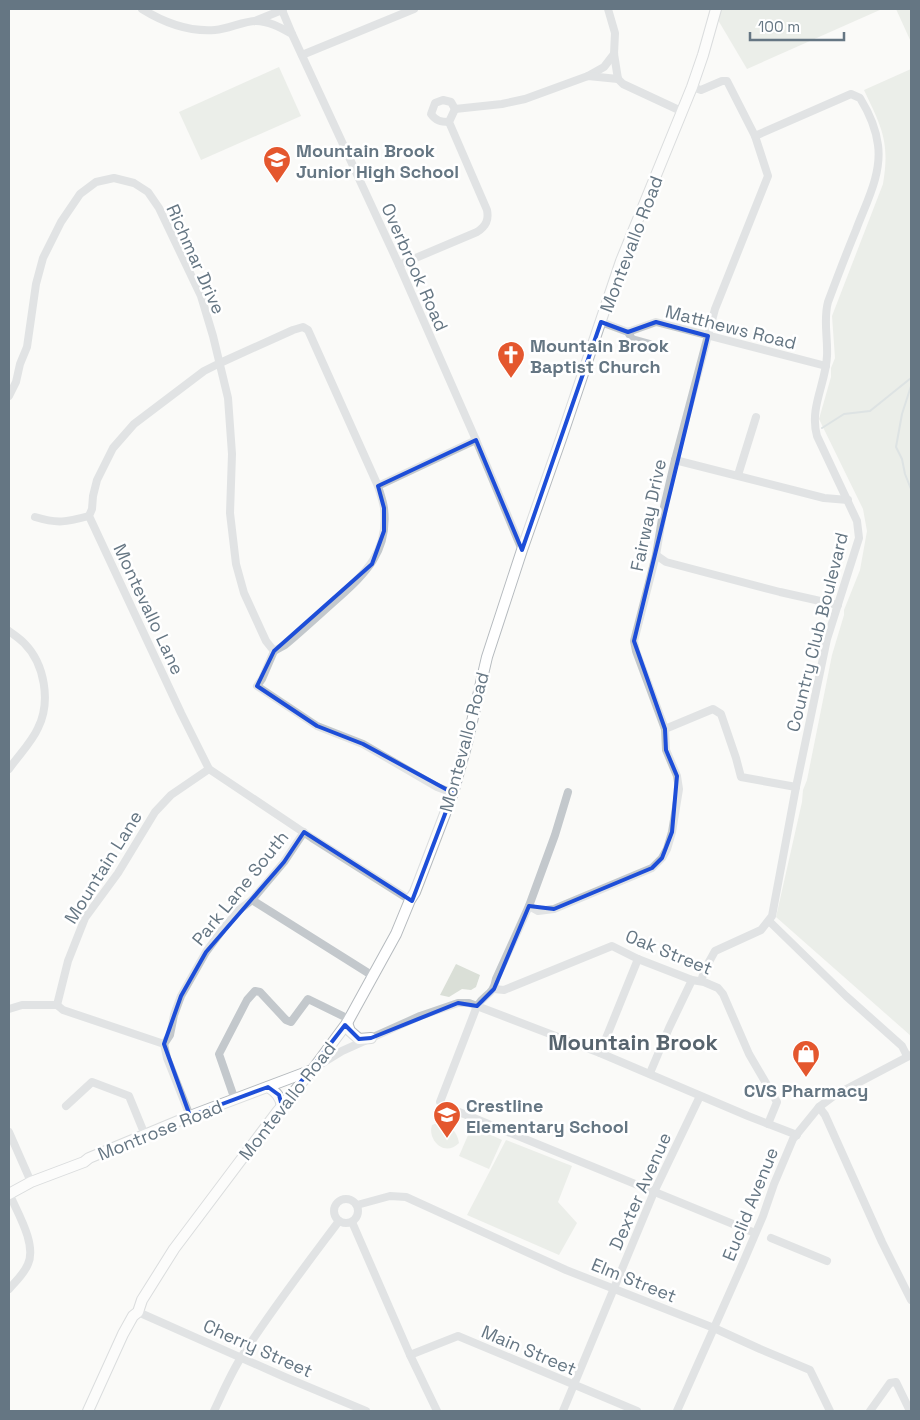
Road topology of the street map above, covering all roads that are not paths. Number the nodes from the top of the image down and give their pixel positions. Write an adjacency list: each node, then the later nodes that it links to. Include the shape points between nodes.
1 (144, 9): 6 (street, via 164,21 196,30 216,30)
2 (414, 9): 9 (street)
3 (608, 9): 8 (street, via 615,33)
4 (716, 9): 12 (main road, Montevallo Road)
5 (282, 10): 6 (street); 7 (street, Overbrook Road)
6 (255, 21): 7 (street, via 269,23)
7 (292, 34): 9 (street, Overbrook Road)
8 (614, 54): 10 (street, via 604,67); 11 (street)
9 (302, 55): 17 (street, Overbrook Road)
10 (588, 76): 11 (street); 13 (street, via 525,99)
11 (618, 79): 14 (street)
12 (692, 87): 14 (main road, Montevallo Road); 16 (street, via 701,90 727,81)
13 (455, 109): 15 (street); 15 (street, via 451,102 434,103 431,114 434,118)
14 (681, 111): 18 (main road, Montevallo Road, via 621,261)
15 (449, 122): 17 (street, via 487,210 486,223 477,232)
16 (755, 136): 20 (street, Fairway Drive, via 768,176 715,310); 23 (street, Country Club Boulevard, via 850,94 860,98 874,128 879,164 825,311)
17 (398, 265): 26 (street, Overbrook Road)
18 (601, 322): 19 (street); 33 (main road, Montevallo Road)
19 (628, 332): 20 (street, Matthews Road, via 656,322); 21 (street, via 632,339)
20 (708, 336): 23 (street, Matthews Road); 27 (street, Fairway Drive)
21 (650, 344)
22 (220, 362): 24 (street, Richmar Drive, via 201,296 159,208 148,192 134,183 114,178 96,182 80,194 43,258 27,348); 29 (street, via 293,330 303,327 308,330); 31 (street, via 134,424 113,448 96,480); 37 (street, Richmar Drive, via 228,398 232,454 230,513 236,564 248,601)
23 (826, 366): 30 (street, Country Club Boulevard, via 814,415 815,429)
24 (9, 396)
25 (756, 417): 28 (street)
26 (476, 440): 29 (street); 33 (street, Overbrook Road)
27 (675, 460): 28 (street); 34 (street, Fairway Drive)
28 (738, 476): 30 (street, via 824,498)
29 (378, 486): 37 (street, via 384,508 384,531 372,564 286,645)
30 (848, 500): 35 (street, Country Club Boulevard, via 857,521 859,538)
31 (89, 516): 32 (street, via 66,522 50,522); 40 (street, Montevallo Lane)
32 (35, 517)
33 (522, 550): 43 (main road, Montevallo Road, via 487,657)
34 (656, 555): 35 (street, via 666,562); 38 (street, Fairway Drive, via 634,642)
35 (838, 605): 41 (street, Country Club Boulevard, via 827,639)
36 (9, 631): 39 (street, via 35,658 45,691 38,730)
37 (274, 651): 43 (street, via 257,686 317,726 363,744)
38 (666, 729): 41 (street, via 714,709 721,714 741,776); 47 (street, Fairway Drive, via 666,750 679,789 672,832 662,858 652,868 554,910 538,911)
39 (9, 769)
40 (209, 769): 44 (street); 54 (street, Mountain Lane, via 171,795 155,812 118,873 85,918 68,961)
41 (796, 787): 48 (street, Country Club Boulevard)
42 (568, 792): 47 (street)
43 (453, 793): 46 (main road, Montevallo Road)
44 (304, 832): 45 (street, Park Lane South); 46 (street)
45 (252, 900): 50 (street); 59 (street, Park Lane South, via 239,910 206,952 181,996 170,1035)
46 (410, 900): 50 (main road, Montevallo Road)
47 (529, 906): 53 (street)
48 (769, 921): 52 (street, via 760,930 715,951); 61 (street)
49 (638, 959): 51 (street, Oak Street); 53 (street, Oak Street, via 612,946 504,990); 60 (street)
50 (373, 976): 57 (main road, Montevallo Road)
51 (692, 980): 52 (street, Oak Street); 63 (street)
52 (701, 981): 71 (street, Oak Street, via 718,988 723,994 748,1054 777,1102)
53 (494, 989): 55 (street)
54 (56, 1005): 56 (street, via 22,1005); 59 (street)
55 (477, 1006): 58 (street, via 458,1003); 60 (street); 76 (street, via 440,1102 442,1105)
56 (9, 1009)
57 (348, 1021): 58 (main road, via 350,1031 359,1039); 62 (main road, Montevallo Road); 66 (street, via 308,999 291,1022 260,992 255,991 219,1054)
58 (371, 1038): 62 (street)
59 (164, 1044): 70 (street)
60 (600, 1053): 63 (street)
61 (909, 1056): 69 (street, Euclid Avenue, via 835,1094)
62 (313, 1069): 64 (main road, Montrose Road); 68 (main road, Montevallo Road)
63 (650, 1073): 65 (street)
64 (268, 1088): 66 (main road, Montrose Road); 68 (main road, via 279,1095)
65 (700, 1096): 71 (street); 76 (street, Dexter Avenue)
66 (236, 1100): 70 (main road, Montrose Road)
67 (66, 1106): 73 (street, via 92,1082 129,1096)
68 (282, 1106): 87 (main road, Montevallo Road, via 174,1250 142,1300)
69 (819, 1107): 74 (street, Euclid Avenue); 86 (street)
70 (190, 1116): 73 (main road, Montrose Road)
71 (768, 1124): 74 (street)
72 (9, 1132): 75 (street)
73 (145, 1135): 75 (main road, Montrose Road)
74 (797, 1135): 81 (street, Euclid Avenue)
75 (31, 1182): 77 (main road, Montrose Road)
76 (654, 1192): 81 (street); 85 (street, Dexter Avenue)
77 (9, 1194): 84 (street, via 29,1239 31,1252 21,1276)
78 (357, 1205): 79 (street, via 348,1198 340,1200 334,1210); 80 (street, via 358,1214); 85 (street, Elm Street, via 390,1196 406,1197)
79 (339, 1221): 80 (street); 90 (street)
80 (352, 1222): 89 (street)
81 (755, 1233): 88 (street, Euclid Avenue)
82 (771, 1238): 83 (street)
83 (827, 1261)
84 (9, 1289)
85 (613, 1289): 88 (street, Elm Street); 91 (street, Dexter Avenue)
86 (911, 1300)
87 (138, 1312): 90 (street, Cherry Street); 92 (main road, Montevallo Road, via 123,1334)
88 (714, 1328): 98 (street, Euclid Avenue); 99 (street, Elm Street, via 810,1370)
89 (410, 1355): 91 (street, Main Street, via 458,1336); 95 (street)
90 (242, 1357): 93 (street); 94 (street, Cherry Street)
91 (574, 1385): 96 (street, Dexter Avenue); 97 (street, Main Street)
92 (88, 1411)
93 (214, 1411)
94 (366, 1411)
95 (436, 1411)
96 (562, 1411)
97 (637, 1411)
98 (677, 1411)
99 (830, 1411)
100 (870, 1411): 101 (street, via 890,1384 896,1382)
101 (910, 1411)

